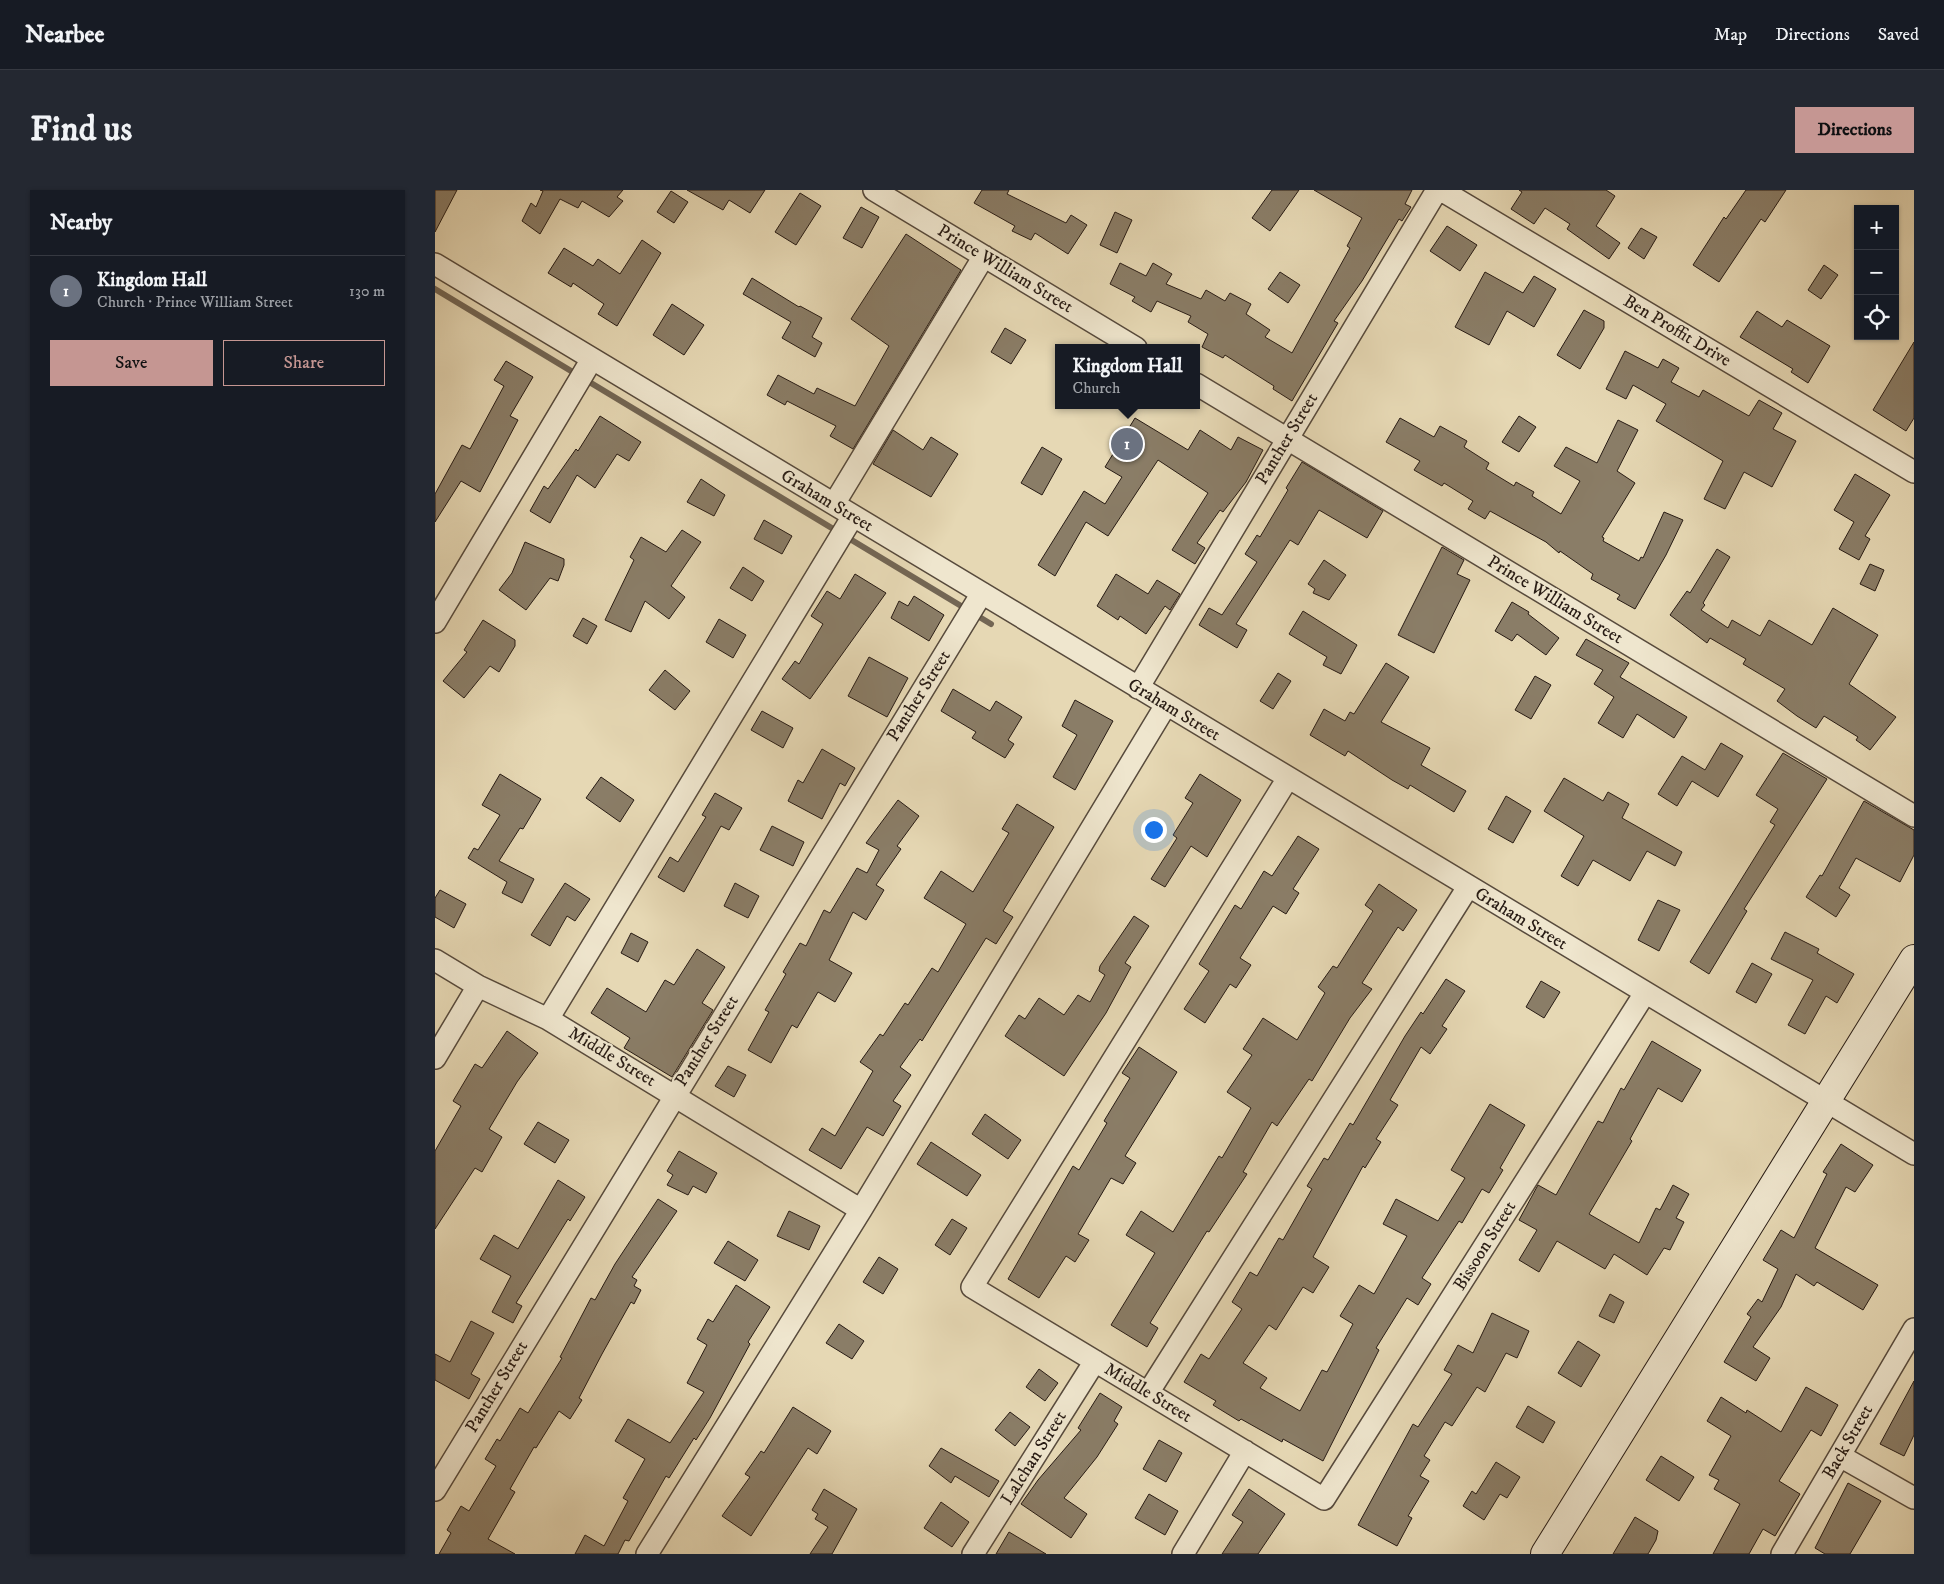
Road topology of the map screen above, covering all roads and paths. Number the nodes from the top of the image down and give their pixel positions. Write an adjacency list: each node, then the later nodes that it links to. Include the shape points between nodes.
1 (874, 190): 3 (street, Prince William Street)
2 (1439, 190): 8 (street, Panther Street); 9 (street, Ben Proffit Drive)
3 (984, 256): 5 (street, Prince William Street); 10 (street)
4 (435, 264): 6 (street, Graham Street)
5 (1129, 344)
6 (592, 359): 10 (street, Graham Street); 13 (street)
7 (1200, 386): 8 (street, Prince William Street)
8 (1287, 439): 14 (street, Panther Street); 17 (street, Prince William Street)
9 (1914, 472)
10 (836, 500): 11 (street, Graham Street)
11 (853, 516): 12 (street, Graham Street); 23 (street)
12 (982, 594): 14 (street, Graham Street); 25 (street, Panther Street)
13 (435, 622)
14 (1138, 688): 15 (street, Graham Street)
15 (1166, 705): 16 (street, Graham Street); 28 (street)
16 (1288, 778): 18 (street, Graham Street); 30 (street, Middle Street, via 973,1287)
17 (1914, 816)
18 (1468, 886): 22 (street, Graham Street); 31 (street)
19 (1914, 959): 26 (main road)
20 (435, 960): 21 (street, Middle Street)
21 (478, 986): 23 (street, Middle Street); 24 (street)
22 (1645, 993): 26 (street, Graham Street); 36 (street, Bissoon Street)
23 (548, 1019): 25 (street, Middle Street)
24 (435, 1058)
25 (674, 1094): 28 (street, Middle Street); 34 (street, Panther Street)
26 (1825, 1101): 27 (street, Graham Street); 40 (main road)
27 (1914, 1154)
28 (861, 1210): 37 (street)
29 (1914, 1329): 33 (street, Back Street)
30 (1095, 1361): 31 (street, Middle Street); 38 (street, Lalchan Street)
31 (1148, 1393): 32 (street, Middle Street)
32 (1245, 1451): 36 (street, Middle Street); 39 (street)
33 (1840, 1456): 35 (street); 41 (street, Back Street)
34 (435, 1490)
35 (1914, 1498)
36 (1325, 1499)
37 (647, 1554)
38 (973, 1554)
39 (1183, 1554)
40 (1545, 1554)
41 (1782, 1554)

